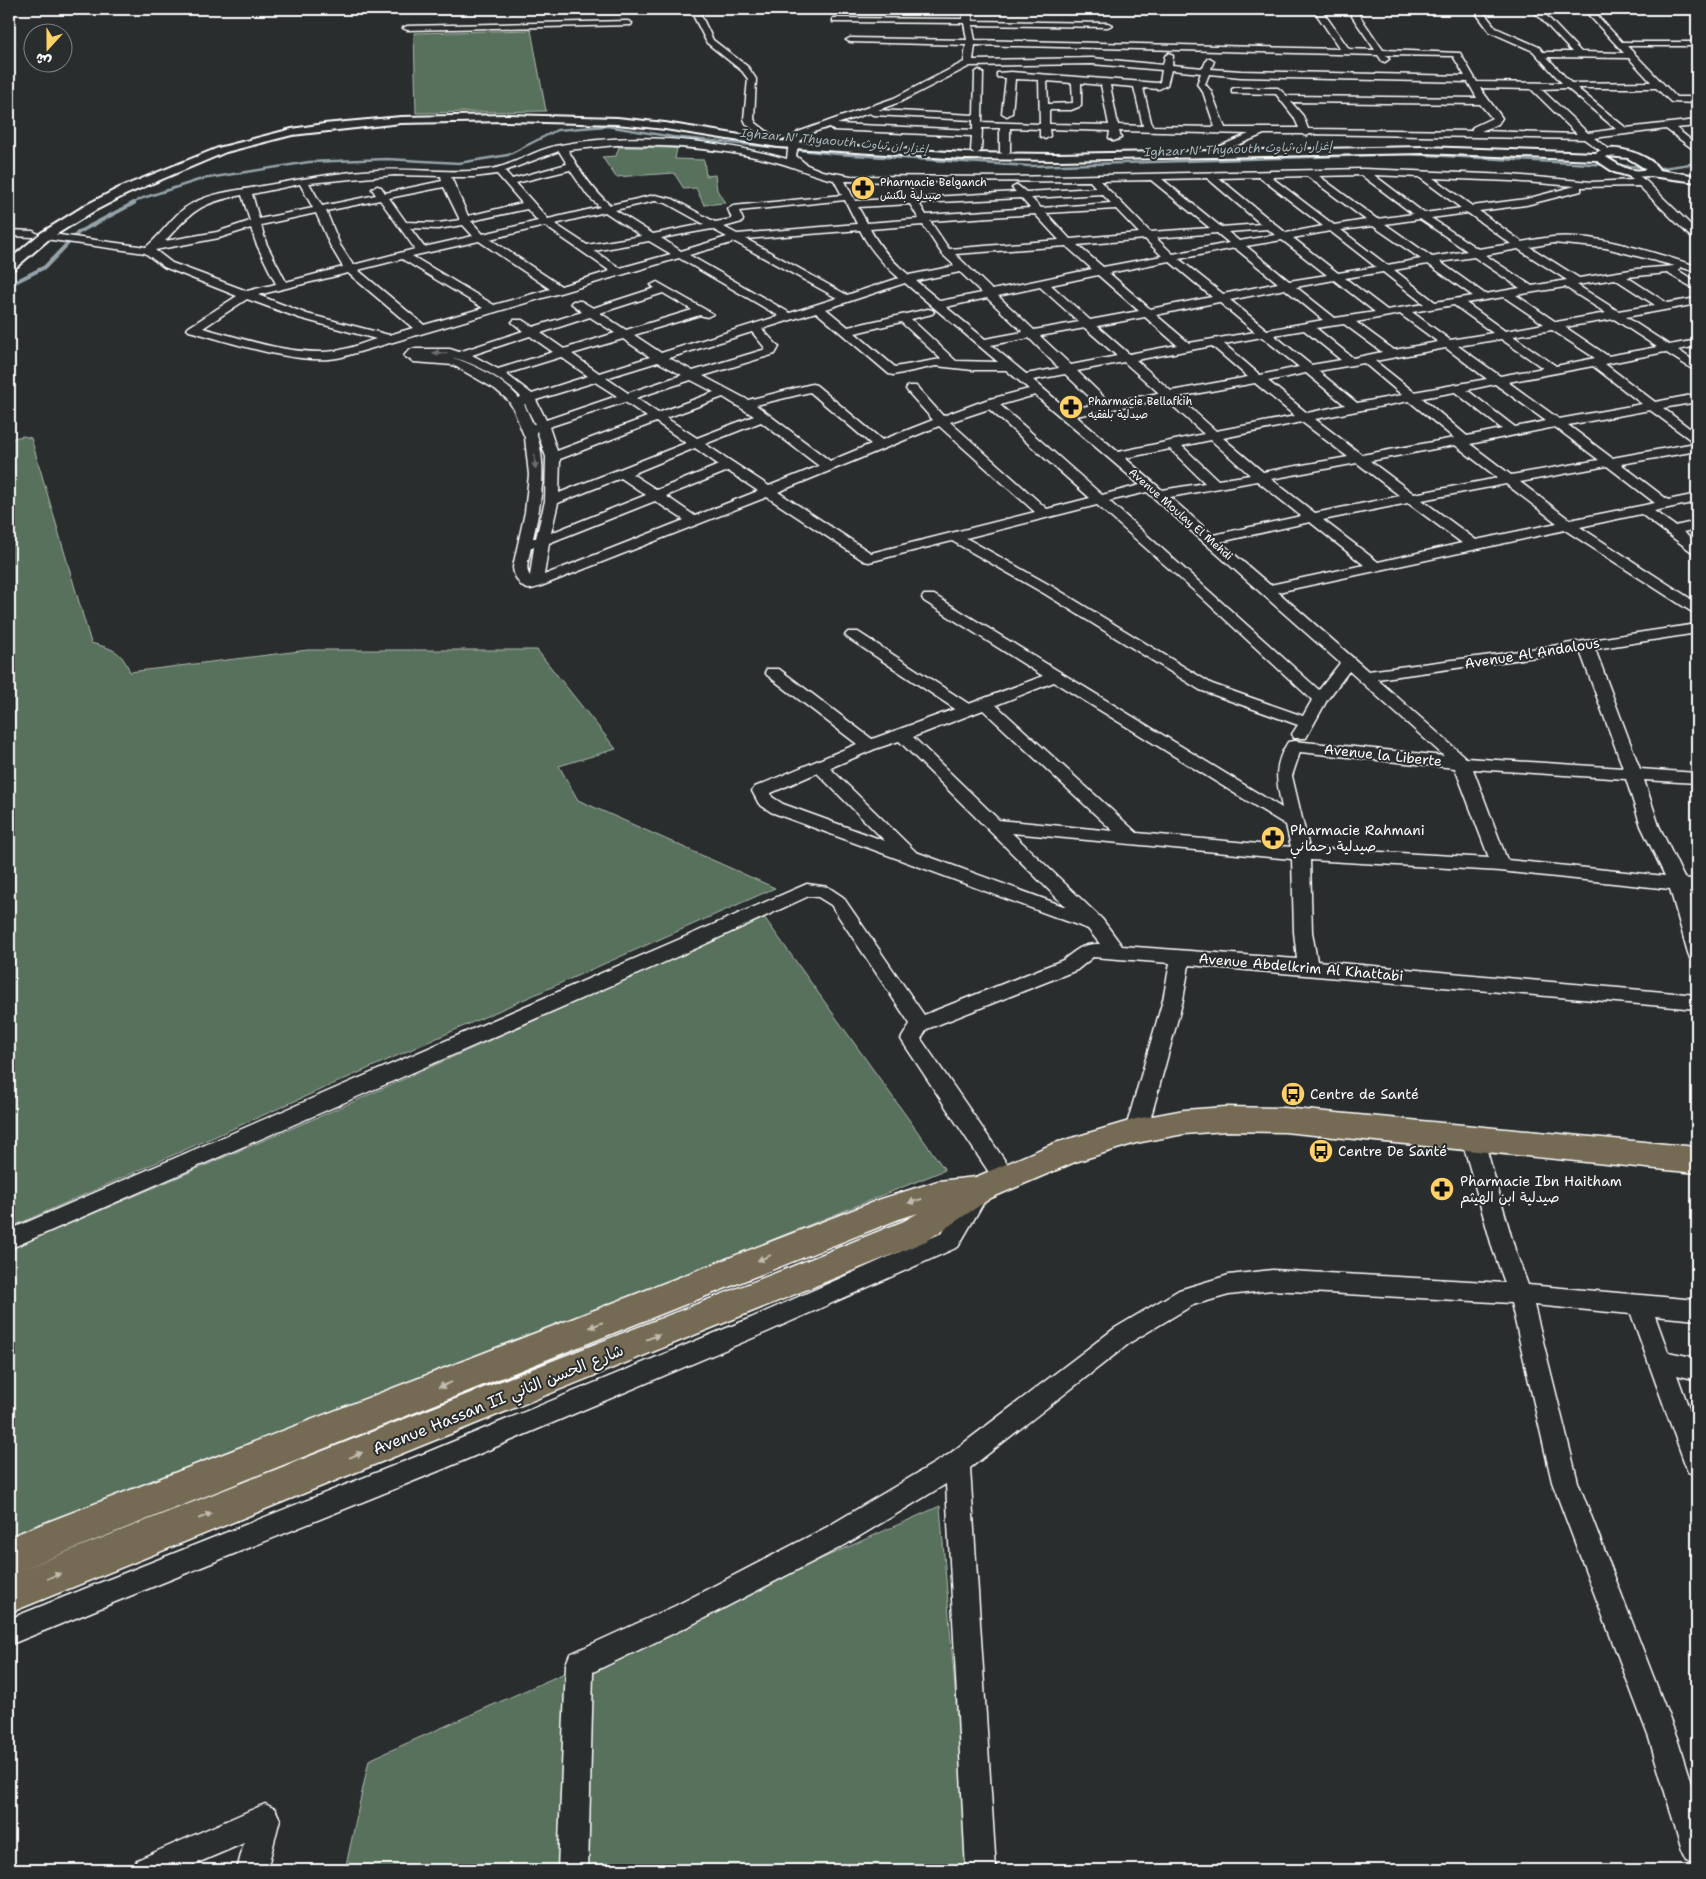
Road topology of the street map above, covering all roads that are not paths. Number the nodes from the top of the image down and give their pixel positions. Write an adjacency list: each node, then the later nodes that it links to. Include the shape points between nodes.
1 (627, 9): 10 (street)
2 (694, 9): 72 (street, via 710,41 745,69 752,79 749,119 756,130)
3 (966, 9): 14 (street)
4 (1318, 9): 23 (street)
5 (1351, 9): 24 (street)
6 (1477, 9): 26 (street, via 1493,30)
7 (1536, 9): 27 (street)
8 (1587, 9): 19 (street)
9 (533, 12): 13 (street)
10 (549, 12)
11 (836, 20): 14 (street)
12 (628, 23): 13 (street)
13 (532, 24): 15 (street)
14 (968, 27): 16 (street); 18 (street)
15 (407, 28)
16 (1108, 32): 18 (street); 21 (street)
17 (850, 40): 18 (street)
18 (971, 42): 30 (street)
19 (1619, 44): 20 (street); 28 (street)
20 (1697, 44)
21 (1172, 48): 22 (street); 31 (street)
22 (1214, 49): 23 (street); 33 (street)
23 (1346, 51): 24 (street)
24 (1381, 52): 25 (street); 49 (street)
25 (1431, 53): 29 (street); 42 (street, via 1457,55)
26 (1543, 54): 27 (street); 46 (street)
27 (1579, 55): 28 (street)
28 (1631, 56): 44 (street)
29 (1436, 62)
30 (968, 63): 31 (street, via 1092,61); 34 (street)
31 (1167, 67): 33 (street); 43 (street, via 1163,85)
32 (1440, 70): 39 (street)
33 (1206, 71): 37 (street); 65 (street, via 1201,84 1207,91)
34 (952, 72): 35 (street); 51 (street)
35 (979, 73): 36 (street); 58 (street)
36 (1011, 75): 38 (street); 58 (street)
37 (1268, 75): 48 (street); 49 (street)
38 (1043, 78): 40 (street); 57 (street)
39 (1445, 78): 42 (street); 49 (street)
40 (1076, 80): 41 (street); 57 (street, via 1078,104)
41 (1105, 82): 43 (street); 62 (street)
42 (1472, 82): 45 (street); 54 (street)
43 (1138, 85): 63 (street)
44 (1658, 85): 46 (street); 52 (street)
45 (1533, 86): 46 (street); 71 (street)
46 (1570, 86): 67 (street)
47 (1234, 91): 48 (street)
48 (1278, 91): 50 (street)
49 (1405, 93): 50 (street); 54 (street)
50 (1286, 99): 69 (street)
51 (897, 100): 55 (street); 56 (street)
52 (1674, 100): 53 (street); 59 (street)
53 (1697, 100)
54 (1483, 101): 70 (street, via 1497,120 1477,128)
55 (917, 103)
56 (868, 112): 58 (street); 60 (street)
57 (1042, 112): 66 (street)
58 (987, 115): 60 (street); 64 (street); 77 (street)
59 (1693, 117): 61 (street)
60 (821, 126): 74 (street, via 801,134)
61 (1668, 126): 67 (street); 76 (street)
62 (1113, 128): 63 (street); 66 (street, via 1116,138)
63 (1148, 128): 65 (street)
64 (1005, 130): 66 (street); 78 (street)
65 (1221, 130): 68 (street)
66 (1045, 131)
67 (1624, 131): 71 (street)
68 (1263, 132): 69 (street); 75 (street)
69 (1306, 132): 70 (street, via 1424,128)
70 (1476, 134): 71 (street)
71 (1588, 136): 79 (street)
72 (775, 141): 74 (street); 128 (street, via 568,117 477,116 324,127 244,143 189,162 123,191)
73 (562, 148): 80 (street); 81 (street, via 613,142 664,143 739,152); 82 (street)
74 (792, 148): 77 (street); 79 (street, via 1012,157 1424,150); 81 (street)
75 (1221, 149): 78 (street); 79 (street, via 1441,146)
76 (1697, 149)
77 (976, 151): 78 (street)
78 (1005, 152)
79 (1603, 154): 83 (street, via 1631,155); 89 (street, via 1618,170)
80 (572, 166): 100 (street); 111 (street)
81 (804, 166): 94 (street)
82 (499, 170): 93 (street); 100 (street)
83 (1652, 171): 89 (street); 91 (street); 97 (street)
84 (1363, 172): 86 (street); 88 (street); 115 (street)
85 (1260, 173): 86 (street); 90 (street); 125 (street)
86 (1309, 173): 118 (street)
87 (365, 174): 93 (street); 99 (street); 106 (street)
88 (1421, 174): 102 (street); 112 (street)
89 (1632, 174): 101 (street)
90 (1209, 175): 92 (street); 124 (street)
91 (1697, 175)
92 (1152, 176): 95 (street); 126 (street)
93 (446, 178): 106 (street); 116 (street)
94 (838, 178): 96 (street); 107 (street, Avenue Moulay El Mehdi)
95 (1092, 178): 98 (street); 103 (street)
96 (900, 179): 98 (street); 108 (street)
97 (1697, 179)
98 (1010, 180): 105 (street)
99 (303, 181): 104 (street); 113 (street)
100 (510, 182): 109 (street)
101 (1642, 183): 102 (street); 132 (street)
102 (1592, 185): 112 (street, via 1526,202)
103 (1102, 190): 105 (street); 110 (street)
104 (246, 191): 119 (street); 138 (street, via 192,207)
105 (1022, 194): 108 (street); 114 (street)
106 (383, 197): 113 (street); 121 (street)
107 (849, 200): 108 (street); 122 (street, via 733,209 736,221); 123 (street, Avenue Moulay El Mehdi)
108 (913, 201): 117 (street)
109 (529, 205): 116 (street); 120 (street)
110 (1117, 206): 114 (street); 130 (street)
111 (606, 208): 120 (street); 122 (street, via 662,198); 129 (street)
112 (1468, 209): 115 (street); 137 (street)
113 (319, 210): 119 (street); 149 (street)
114 (1036, 210): 117 (street); 135 (street)
115 (1422, 216): 118 (street); 142 (street)
116 (466, 220): 121 (street, via 438,226); 133 (street)
117 (924, 220): 123 (street); 141 (street)
118 (1376, 222): 125 (street); 147 (street)
119 (254, 223): 138 (street, via 235,231); 162 (street)
120 (546, 223): 133 (street); 139 (street)
121 (404, 225): 140 (street)
122 (712, 225): 129 (street); 134 (street)
123 (863, 226): 134 (street); 158 (street, Avenue Moulay El Mehdi, via 881,256)
124 (1270, 226): 126 (street); 131 (street)
125 (1332, 228): 131 (street); 151 (street)
126 (1217, 230): 130 (street); 136 (street)
127 (9, 233): 128 (street)
128 (39, 235): 138 (street); 143 (street); 148 (street)
129 (651, 236): 139 (street); 144 (street)
130 (1147, 237): 135 (street); 146 (street)
131 (1284, 237): 136 (street); 156 (street)
132 (1697, 237)
133 (483, 238): 140 (street); 164 (street)
134 (735, 238): 144 (street); 169 (street)
135 (1068, 242): 141 (street); 154 (street)
136 (1236, 245): 146 (street); 161 (street)
137 (1519, 245): 142 (street); 153 (street, via 1554,240 1586,242); 160 (street)
138 (152, 247): 168 (street, via 168,265)
139 (585, 249): 155 (street)
140 (421, 251): 145 (street)
141 (946, 252): 150 (street)
142 (1474, 252): 147 (street); 165 (street)
143 (9, 253)
144 (679, 254): 155 (street); 185 (street)
145 (404, 256): 149 (street); 178 (street)
146 (1171, 258): 154 (street); 170 (street)
147 (1429, 260): 151 (street); 171 (street)
148 (9, 266)
149 (349, 268): 162 (street); 193 (street)
150 (962, 268): 158 (street); 166 (street)
151 (1383, 268): 156 (street); 175 (street)
152 (1668, 269): 153 (street); 157 (street); 163 (street)
153 (1697, 269)
154 (1100, 270): 159 (street); 182 (street)
155 (618, 272): 164 (street)
156 (1336, 276): 161 (street); 183 (street)
157 (1616, 276): 160 (street); 176 (street)
158 (908, 279): 169 (street); 179 (street, Avenue Moulay El Mehdi)
159 (1042, 283): 166 (street); 189 (street)
160 (1573, 283): 165 (street); 184 (street)
161 (1286, 285): 170 (street); 188 (street)
162 (283, 287): 168 (street)
163 (1697, 287)
164 (560, 290): 178 (street)
165 (1530, 290): 167 (street)
166 (990, 294): 179 (street); 199 (street)
167 (1507, 294): 171 (street); 190 (street)
168 (246, 295): 200 (street, via 303,316); 200 (street, via 192,329 311,355 338,354)
169 (845, 298): 177 (street)
170 (1220, 298): 182 (street); 197 (street)
171 (1484, 298): 172 (street)
172 (1456, 302): 175 (street); 198 (street)
173 (577, 303): 181 (street)
174 (1695, 303): 176 (street)
175 (1434, 306): 180 (street)
176 (1664, 306): 184 (street)
177 (817, 307): 185 (street); 194 (street)
178 (492, 309): 193 (street)
179 (934, 309): 186 (street); 201 (street, Avenue Moulay El Mehdi)
180 (1403, 311): 183 (street); 204 (street)
181 (590, 312): 195 (street); 196 (street); 196 (street, via 661,287 704,313)
182 (1148, 313): 189 (street); 205 (street)
183 (1384, 314): 188 (street)
184 (1617, 315): 190 (street); 206 (street)
185 (788, 316): 192 (street)
186 (903, 318): 194 (street); 214 (street)
187 (518, 322): 195 (street)
188 (1341, 322): 191 (street); 209 (street)
189 (1089, 324): 199 (street); 211 (street)
190 (1555, 325): 198 (street); 215 (street)
191 (1308, 327): 197 (street); 213 (street)
192 (755, 328): 210 (street); 222 (street, via 773,347 771,351)
193 (421, 329): 200 (street)
194 (847, 331): 214 (street, via 893,371)
195 (532, 332): 207 (street); 208 (street)
196 (623, 334): 208 (street); 210 (street)
197 (1265, 334): 202 (street); 219 (street)
198 (1502, 334): 204 (street); 220 (street)
199 (1030, 335): 201 (street); 218 (street)
200 (388, 340)
201 (982, 343): 216 (street, Avenue Moulay El Mehdi)
202 (1215, 343): 205 (street); 225 (street)
203 (1697, 343): 206 (street)
204 (1447, 344): 209 (street); 226 (street)
205 (1187, 348): 211 (street)
206 (1668, 348): 215 (street); 217 (street)
207 (460, 354): 221 (street); 235 (street, one-way to 235, via 420,352 410,356 453,361)
208 (562, 354): 221 (street); 223 (street)
209 (1392, 354): 212 (street)
210 (660, 358): 222 (street); 223 (street)
211 (1126, 358): 218 (street); 231 (street)
212 (1365, 358): 213 (street); 232 (street)
213 (1350, 361): 219 (street)
214 (952, 362): 216 (street, via 973,366)
215 (1601, 362): 220 (street); 239 (street)
216 (1009, 366): 224 (street, Avenue Moulay El Mehdi)
217 (1697, 368)
218 (1068, 369): 224 (street); 238 (street)
219 (1307, 369): 225 (street); 240 (street)
220 (1554, 370): 226 (street)
221 (498, 373): 235 (street, via 520,389)
222 (690, 376): 230 (street); 233 (street)
223 (596, 377): 233 (street); 235 (street)
224 (1024, 378): 229 (street, Avenue Moulay El Mehdi)
225 (1258, 379): 231 (street); 244 (street)
226 (1498, 381): 227 (street); 246 (street)
227 (1457, 388): 232 (street); 249 (street)
228 (912, 389): 245 (street)
229 (1038, 390): 236 (street); 241 (street, Avenue Moulay El Mehdi)
230 (724, 392): 237 (street); 243 (street)
231 (1167, 395): 238 (street); 250 (street)
232 (1412, 396): 240 (street); 253 (street)
233 (625, 398): 243 (street); 247 (street)
234 (1697, 398): 239 (street)
235 (523, 400): 247 (street); 248 (street)
236 (990, 403): 245 (street); 272 (street)
237 (746, 404): 242 (street); 254 (street, via 812,388)
238 (1106, 406): 241 (street)
239 (1654, 406): 246 (street); 251 (street)
240 (1355, 407): 244 (street)
241 (1066, 414): 257 (street, Avenue Moulay El Mehdi)
242 (764, 416): 252 (street); 262 (street)
243 (656, 417): 252 (street); 258 (street)
244 (1304, 417): 250 (street); 259 (street)
245 (940, 421): 254 (street); 276 (street)
246 (1560, 424): 249 (street); 260 (street)
247 (542, 426): 248 (street); 258 (street)
248 (529, 430): 285 (street, one-way to 285, via 536,459 535,501)
249 (1514, 432): 253 (street)
250 (1212, 435): 255 (street); 264 (street)
251 (1697, 440)
252 (696, 442): 261 (street); 263 (street)
253 (1462, 442): 259 (street); 265 (street)
254 (880, 444): 262 (street)
255 (1172, 444): 257 (street); 266 (street)
256 (1697, 447): 260 (street)
257 (1115, 456): 268 (street, Avenue Moulay El Mehdi)
258 (553, 457): 273 (street)
259 (1362, 460): 264 (street); 270 (street)
260 (1612, 462): 265 (street); 274 (street)
261 (730, 465): 267 (street); 269 (street)
262 (829, 467): 267 (street)
263 (622, 473): 269 (street); 273 (street)
264 (1260, 477): 266 (street); 277 (street)
265 (1507, 480): 270 (street); 280 (street)
266 (1215, 485): 268 (street)
267 (767, 491): 278 (street); 282 (street, via 869,558)
268 (1154, 491): 272 (street); 283 (street, Avenue Moulay El Mehdi)
269 (656, 496): 278 (street); 284 (street)
270 (1410, 498): 277 (street); 286 (street)
271 (1697, 498): 274 (street)
272 (1099, 499): 276 (street); 300 (street)
273 (552, 501): 284 (street)
274 (1666, 505): 275 (street)
275 (1644, 510): 280 (street); 281 (street)
276 (1044, 514): 282 (street)
277 (1311, 516): 283 (street); 288 (street)
278 (694, 520): 289 (street)
279 (1697, 525): 281 (street)
280 (1569, 526): 286 (street); 292 (street)
281 (1672, 530): 287 (street)
282 (955, 536): 303 (street, via 1206,687)
283 (1210, 540): 290 (street, Avenue Moulay El Mehdi)
284 (542, 541): 285 (street); 289 (street)
285 (525, 544): 289 (street, via 520,573)
286 (1473, 544): 288 (street)
287 (1697, 549)
288 (1374, 566): 290 (street)
289 (532, 584)
290 (1269, 590): 296 (street, Avenue Moulay El Mehdi)
291 (929, 598): 298 (street)
292 (1697, 609)
293 (1697, 628): 295 (street, Avenue Al Andalous)
294 (853, 635): 302 (street)
295 (1586, 645): 299 (street, Avenue Al Andalous); 309 (street)
296 (1349, 661): 299 (street, Avenue Moulay El Mehdi); 300 (street)
297 (773, 672): 305 (street)
298 (1057, 676): 301 (street); 311 (street)
299 (1366, 676): 307 (street, Avenue Moulay El Mehdi)
300 (1320, 699): 303 (street)
301 (986, 703): 302 (street); 313 (street)
302 (966, 710): 304 (street)
303 (1307, 724): 306 (street)
304 (902, 735): 305 (street); 312 (street)
305 (869, 745): 308 (street)
306 (1294, 746): 307 (street, Avenue la Liberte); 311 (street, via 1284,776)
307 (1462, 762): 309 (street, Avenue la Liberte); 316 (street, Avenue Moulay El Mehdi)
308 (819, 766): 315 (street); 315 (street, via 761,791 765,800 777,808)
309 (1633, 773): 310 (street, Avenue la Liberte); 317 (street, via 1650,826)
310 (1697, 778)
311 (1294, 822): 314 (street)
312 (993, 825): 313 (street); 319 (street)
313 (1131, 837): 314 (street)
314 (1301, 854): 316 (street); 323 (street, via 1303,932)
315 (911, 856): 319 (street)
316 (1500, 865): 317 (street)
317 (1678, 884): 318 (street); 321 (street)
318 (1697, 886)
319 (1095, 924): 320 (street)
320 (1116, 952): 322 (street, Avenue Abdelkrim Al Khattabi); 325 (street, Avenue Abdelkrim Al Khattabi, via 1089,950 1070,965)
321 (1697, 953)
322 (1181, 957): 323 (street, Avenue Abdelkrim Al Khattabi); 326 (street, via 1173,1000)
323 (1308, 967): 324 (street, Avenue Abdelkrim Al Khattabi)
324 (1697, 1002)
325 (920, 1024): 329 (street, via 911,1039); 330 (street, via 837,901 822,891 807,890)
326 (1136, 1130): 327 (main road, Avenue Hassan II شارع الحسن الثاني, via 1184,1122 1284,1120); 329 (main road, Avenue Hassan II شارع الحسن الثاني, via 1066,1152)
327 (1473, 1140): 328 (main road, Avenue Hassan II شارع الحسن الثاني); 331 (street)
328 (1697, 1160)
329 (992, 1183): 338 (main road, Avenue Hassan II شارع الحسن الثاني, one-way to 338, via 892,1208); 339 (main road, Avenue Hassan II شارع الحسن الثاني, one-way to 329, via 906,1234); 340 (street, via 950,1240 759,1325 437,1460)
330 (9, 1240)
331 (1520, 1294): 332 (street); 336 (street, via 1272,1280 1229,1284 1187,1297 1122,1335); 341 (street, via 1565,1482 1663,1738)
332 (1638, 1305): 333 (street); 334 (street)
333 (1697, 1310)
334 (1659, 1361): 335 (street); 337 (street)
335 (1697, 1369)
336 (957, 1463): 344 (street, via 836,1536 580,1664); 345 (street)
337 (1697, 1464)
338 (9, 1556)
339 (9, 1594)
340 (9, 1632)
341 (1697, 1850)
342 (147, 1870): 343 (street, via 265,1819)
343 (252, 1870)
344 (573, 1870)
345 (981, 1870)

